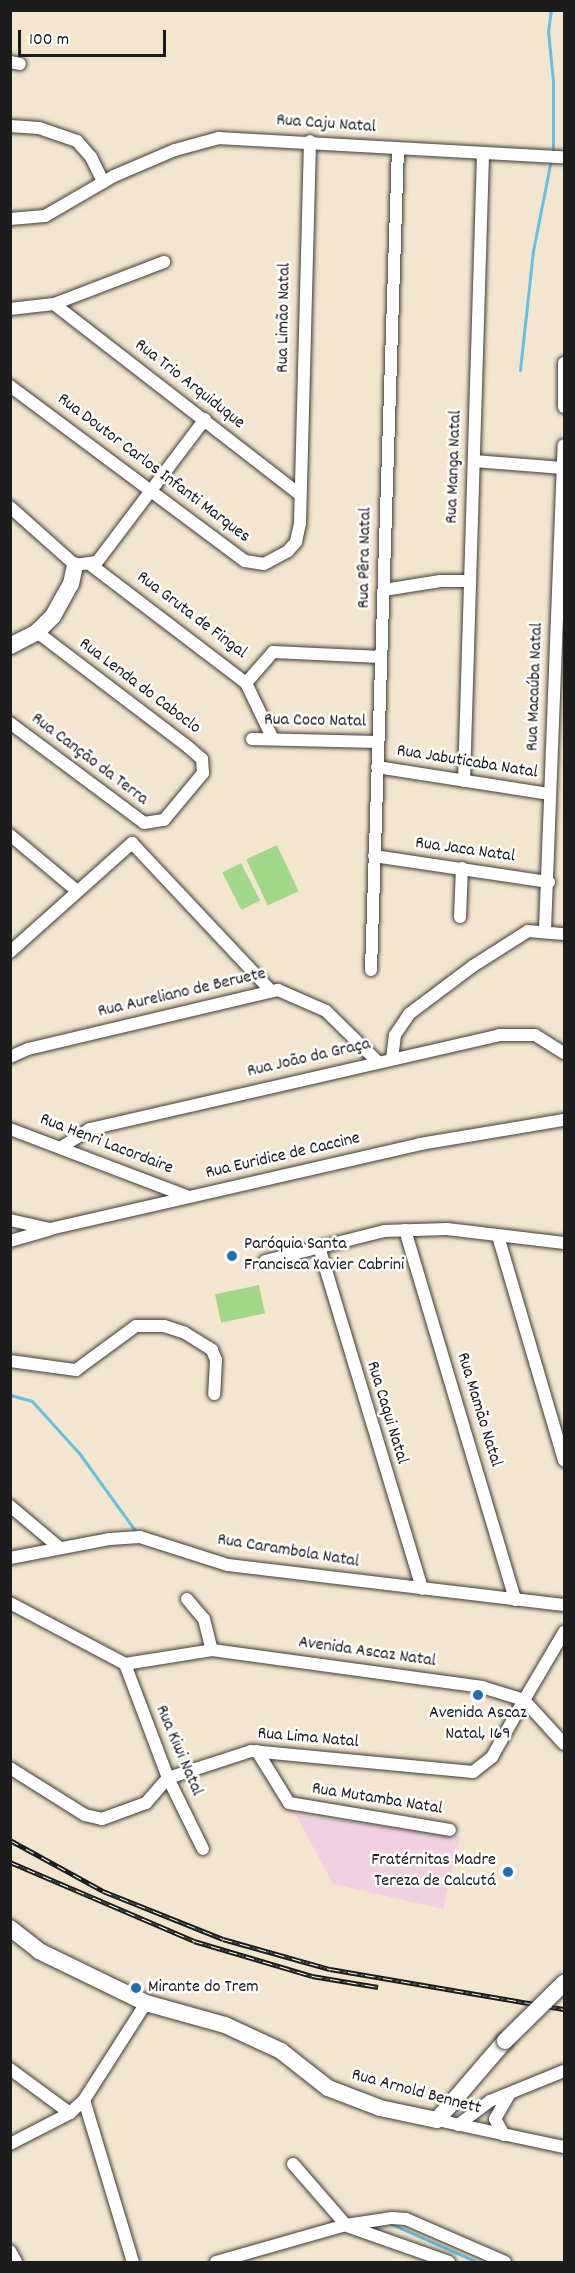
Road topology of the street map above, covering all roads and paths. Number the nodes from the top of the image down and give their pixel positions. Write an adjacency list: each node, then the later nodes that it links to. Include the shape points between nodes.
1 (10, 126): 6 (street, via 39,128 77,141 86,149)
2 (310, 141): 3 (street, Rua Caju Natal); 6 (street, Rua Caju Natal, via 238,136 203,141); 19 (street, Rua Limão Natal)
3 (398, 148): 4 (street, Rua Caju Natal); 24 (street, Rua Pêra Natal)
4 (483, 154): 5 (street, Rua Caju Natal); 16 (street, Rua Manga Natal)
5 (560, 157)
6 (103, 182): 7 (street, Rua Caju Natal, via 45,216)
7 (10, 219)
8 (164, 262): 9 (street)
9 (54, 304): 10 (street); 14 (street, Rua Trio Arquiduque)
10 (10, 309)
11 (564, 363): 13 (street)
12 (10, 386): 18 (street, Rua Doutor Carlos Infanti Marques)
13 (564, 406)
14 (205, 419): 18 (street); 19 (street, Rua Trio Arquiduque)
15 (564, 445): 17 (street, Rua Macaúba Natal)
16 (474, 461): 17 (street); 23 (street, Rua Manga Natal)
17 (563, 468): 21 (street, Rua Macaúba Natal)
18 (151, 491): 19 (street, Rua Doutor Carlos Infanti Marques, via 245,561 260,564 278,559 296,542); 22 (street, via 101,559)
19 (300, 495)
20 (10, 507): 22 (street, Rua Gruta de Fingal)
21 (561, 544): 27 (street, Rua Macaúba Natal)
22 (83, 565): 25 (street, via 62,601); 29 (street, Rua Gruta de Fingal)
23 (469, 581): 24 (street, via 430,582); 36 (street, Rua Manga Natal)
24 (384, 590): 28 (street, Rua Pêra Natal)
25 (37, 632): 26 (street); 35 (street, Rua Lenda do Caboclo, via 202,759)
26 (10, 646)
27 (559, 652): 37 (street, Rua Macaúba Natal)
28 (381, 657): 29 (street, via 280,652 265,658); 33 (street, Rua Pêra Natal)
29 (246, 683): 32 (street, Rua Gruta de Fingal)
30 (10, 723): 35 (street, Rua Canção da Terra, via 144,823 164,820)
31 (252, 739): 32 (street, Rua Coco Natal)
32 (273, 739): 33 (street, Rua Coco Natal)
33 (378, 742): 34 (street, Rua Pêra Natal)
34 (377, 767): 36 (street, Rua Jabuticaba Natal); 41 (street, Rua Pêra Natal)
35 (200, 780)
36 (464, 781): 37 (street, Rua Jabuticaba Natal)
37 (550, 794): 39 (street, Rua Macaúba Natal)
38 (10, 835): 44 (street)
39 (551, 845): 40 (street); 43 (street, Rua Macaúba Natal)
40 (564, 847)
41 (374, 856): 42 (street, Rua Jaca Natal); 49 (street, Rua Pêra Natal)
42 (462, 868): 43 (street, Rua Jaca Natal); 45 (street)
43 (549, 882): 46 (street, Rua Macaúba Natal)
44 (76, 890): 48 (street); 50 (street, via 126,844 135,844)
45 (459, 917)
46 (545, 930): 47 (street); 53 (street, via 518,935 409,1014 395,1035)
47 (564, 934)
48 (12, 951)
49 (371, 970)
50 (271, 991): 52 (street, Rua Aureliano de Beruete, via 28,1049); 54 (street, Rua Aureliano de Beruete, via 290,992 326,1011)
51 (564, 1053): 53 (street, Rua João da Graça, via 554,1043 518,1033)
52 (10, 1057)
53 (392, 1059): 54 (street, Rua João da Graça)
54 (377, 1061): 57 (street, Rua João da Graça, via 90,1129)
55 (564, 1120): 58 (street, Rua Euridice de Caccine, via 420,1144)
56 (10, 1129): 57 (street, Rua Henri Lacordaire)
57 (62, 1147): 58 (street, Rua Henri Lacordaire)
58 (189, 1197): 60 (street, Rua Euridice de Caccine)
59 (10, 1220): 60 (street, Rua Euridice de Caccine)
60 (50, 1229): 63 (street)
61 (405, 1230): 62 (street, via 447,1229); 65 (street, via 358,1236); 75 (street, Rua Mamão Natal)
62 (498, 1236): 64 (street); 69 (street)
63 (10, 1240)
64 (564, 1243)
65 (319, 1247): 66 (street); 73 (street, Rua Caqui Natal)
66 (265, 1261)
67 (10, 1361): 68 (street, via 76,1370 136,1326 164,1326 185,1332 212,1350 216,1360)
68 (214, 1394)
69 (564, 1460)
70 (10, 1506): 71 (street)
71 (60, 1548): 72 (street, Rua Carambola Natal); 73 (street, Rua Carambola Natal, via 140,1537 228,1565)
72 (10, 1558)
73 (422, 1589): 75 (street, Rua Carambola Natal)
74 (187, 1599): 79 (street, via 204,1619)
75 (515, 1600): 77 (street, Rua Carambola Natal)
76 (10, 1603): 80 (street)
77 (564, 1605)
78 (564, 1632): 81 (street)
79 (212, 1650): 80 (street, Avenida Ascaz Natal); 81 (street, Avenida Ascaz Natal, via 482,1687)
80 (124, 1664): 85 (street, Rua Kiwi Natal)
81 (524, 1700): 82 (street); 83 (street, Rua Lima Natal, via 492,1758 473,1772)
82 (564, 1744)
83 (257, 1751): 85 (street, Rua Lima Natal); 86 (street, Rua Mutamba Natal, via 289,1803)
84 (10, 1768): 85 (street, via 93,1819 126,1813 146,1803)
85 (168, 1778): 87 (street, Rua Kiwi Natal)
86 (450, 1830)
87 (204, 1849)
88 (10, 1928): 90 (street, Rua Arnold Bennett, via 39,1951)
89 (564, 1983): 96 (street, bridge, via 505,2041)
90 (146, 2003): 94 (street); 96 (street, Rua Arnold Bennett, via 225,2025 281,2051 328,2088 357,2101)
91 (10, 2069): 95 (street)
92 (564, 2071): 93 (street)
93 (509, 2094): 97 (street, via 490,2101); 98 (street, via 495,2119)
94 (84, 2100): 95 (street); 105 (street)
95 (70, 2113): 99 (street)
96 (437, 2120): 97 (street, Rua Arnold Bennett)
97 (458, 2126): 98 (street, Rua Arnold Bennett)
98 (504, 2135): 100 (street, Rua Arnold Bennett)
99 (10, 2144)
100 (564, 2147)
101 (293, 2164): 102 (street)
102 (346, 2225): 106 (street); 107 (street); 108 (street, via 375,2218 406,2219)
103 (10, 2251): 104 (street)
104 (16, 2262)
105 (133, 2262)
106 (216, 2262)
107 (449, 2262)
108 (505, 2262)

